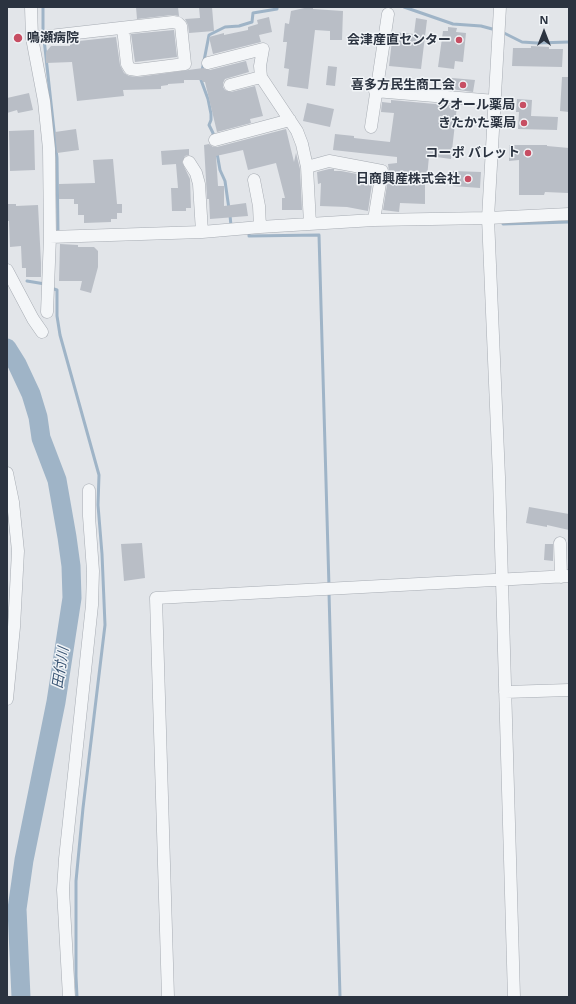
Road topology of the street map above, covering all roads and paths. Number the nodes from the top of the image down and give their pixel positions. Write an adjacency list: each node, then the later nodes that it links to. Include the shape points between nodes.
1 (32, 7): 5 (street)
2 (500, 7): 10 (street)
3 (388, 14): 9 (street)
4 (123, 28): 4 (street, via 178,23 181,26 185,64 130,69 127,64); 5 (street)
5 (32, 38): 23 (street, via 50,149)
6 (208, 63): 7 (street, via 263,49 260,66)
7 (262, 77): 8 (street); 11 (street)
8 (230, 85)
9 (375, 91): 10 (street); 12 (street)
10 (495, 101): 18 (street)
11 (290, 120): 13 (street); 15 (street, via 302,144)
12 (371, 127)
13 (215, 140)
14 (189, 162): 22 (street, via 196,173)
15 (307, 167): 19 (street, via 329,161 382,171); 20 (street)
16 (254, 180): 21 (street)
17 (569, 214): 18 (street)
18 (488, 218): 19 (street); 32 (street)
19 (374, 220): 20 (street)
20 (310, 224): 21 (street)
21 (260, 227): 22 (street)
22 (202, 232): 23 (street)
23 (50, 237): 25 (street)
24 (7, 270): 26 (street)
25 (47, 312)
26 (42, 332)
27 (7, 473): 29 (street)
28 (89, 490): 36 (street, via 92,605 64,859 63,890)
29 (9, 492): 35 (street, via 18,551)
30 (560, 543): 31 (street)
31 (565, 577): 32 (street)
32 (502, 580): 34 (street); 37 (street, via 156,598)
33 (569, 690): 34 (street)
34 (505, 692): 38 (street)
35 (7, 699)
36 (69, 997)
37 (168, 997)
38 (514, 997)

